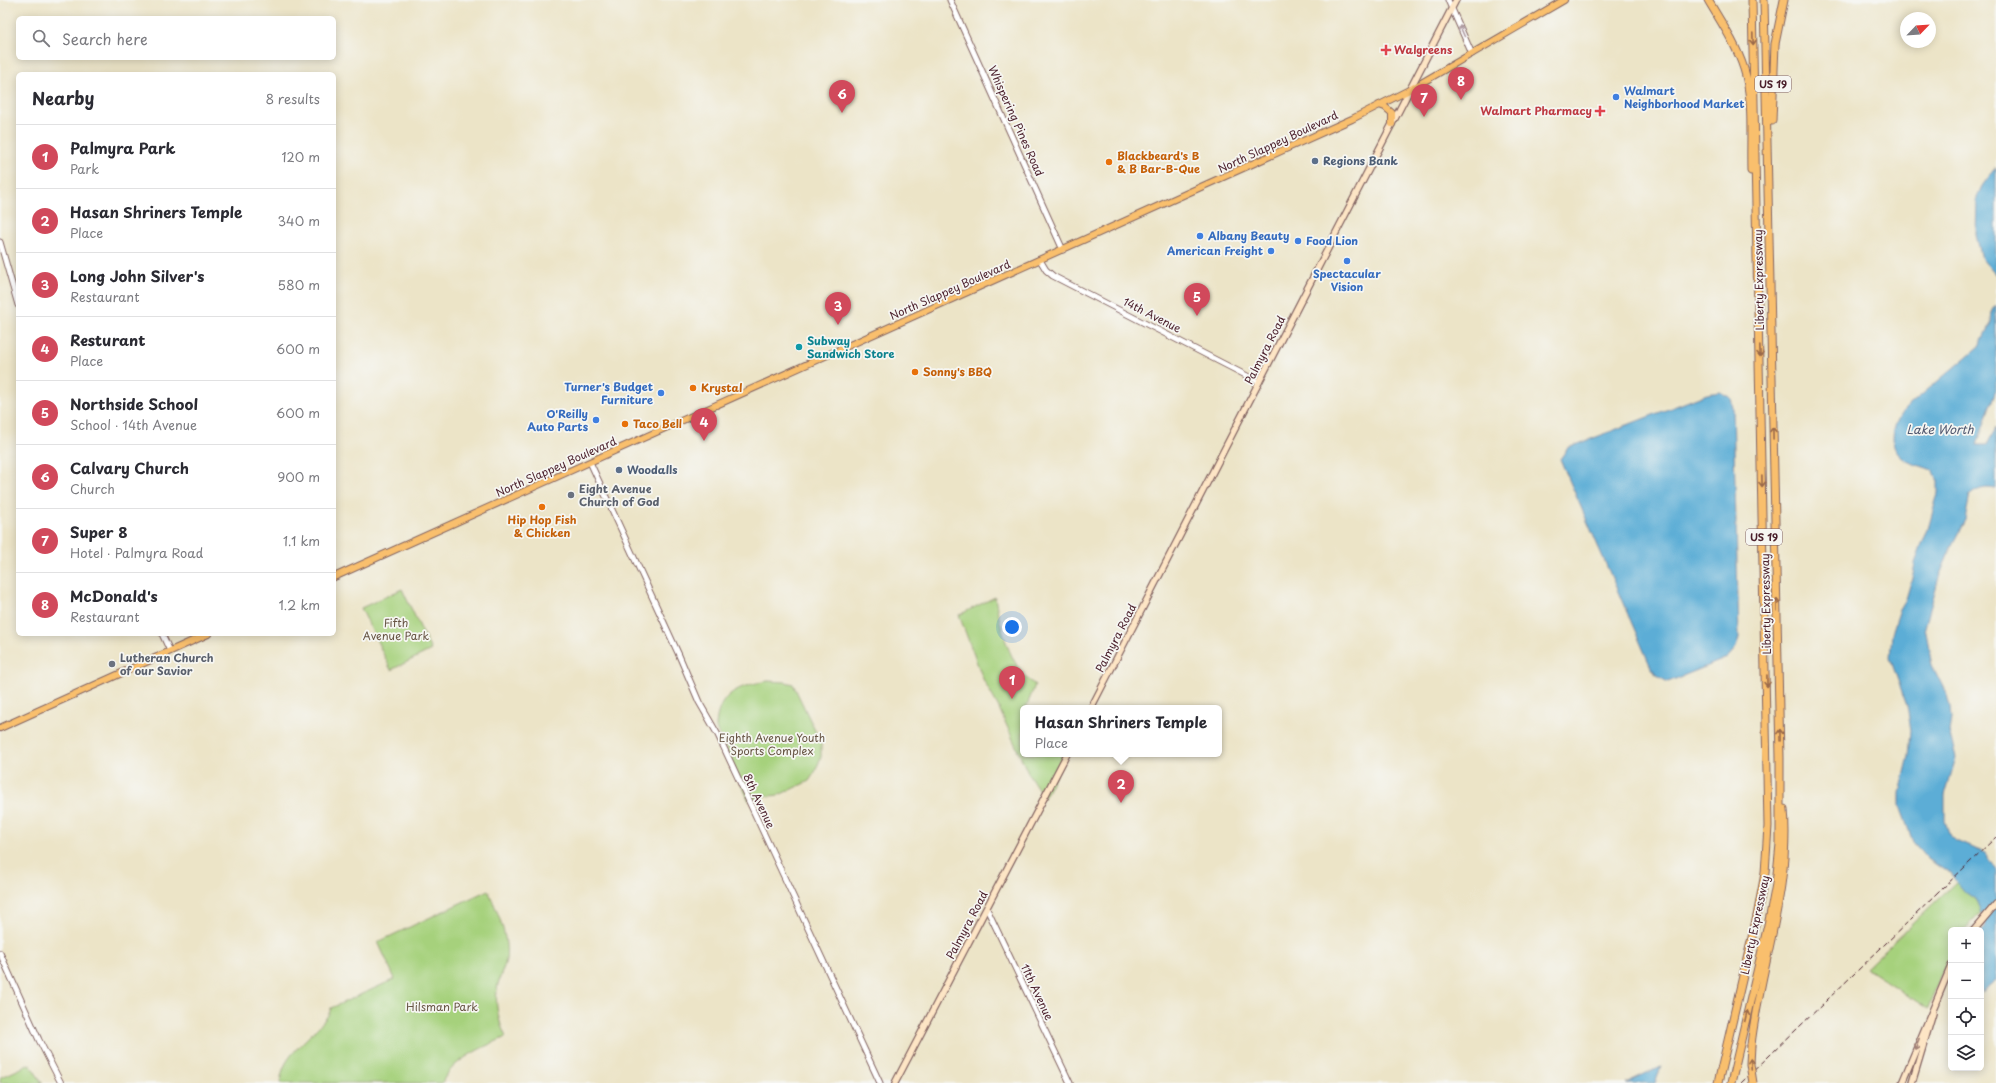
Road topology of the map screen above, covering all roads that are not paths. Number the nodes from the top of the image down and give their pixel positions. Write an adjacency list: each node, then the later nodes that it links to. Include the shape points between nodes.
1 (950, 0): 16 (street, Whispering Pines Road)
2 (1448, 0): 9 (street)
3 (1456, 0): 9 (main road, Palmyra Road)
4 (1564, 0): 10 (main road, North Slappey Boulevard)
5 (1708, 0): 17 (highway, via 1734,46 1745,72)
6 (1752, 0): 17 (highway, Liberty Expressway / US 19, one-way to 17)
7 (1764, 0): 14 (highway, Liberty Expressway)
8 (1784, 0): 14 (highway, US 19, via 1775,44)
9 (1452, 8): 10 (street, one-way to 9); 11 (main road, Palmyra Road)
10 (1472, 54): 11 (main road, North Slappey Boulevard)
11 (1411, 89): 12 (main road, North Slappey Boulevard); 13 (main road, Palmyra Road)
12 (1379, 105): 13 (main road, via 1392,113); 16 (main road, North Slappey Boulevard)
13 (1392, 124): 20 (main road, Palmyra Road)
14 (1768, 169): 29 (highway, Liberty Expressway / US 19, one-way to 14)
15 (0, 242): 19 (street)
16 (1063, 250): 18 (main road, North Slappey Boulevard)
17 (1758, 255): 36 (highway, Liberty Expressway / US 19, one-way to 36, via 1768,836 1765,873 1757,916)
18 (1040, 260): 20 (street, 14th Avenue, via 1053,276); 21 (main road, North Slappey Boulevard)
19 (16, 298)
20 (1259, 382): 26 (main road, Palmyra Road)
21 (590, 462): 22 (main road, North Slappey Boulevard); 40 (street, 8th Avenue, via 699,702 718,735)
22 (336, 577)
23 (163, 636): 25 (street)
24 (204, 636): 25 (main road)
25 (170, 651): 27 (main road)
26 (1093, 705)
27 (0, 728)
28 (1065, 757): 31 (main road, Palmyra Road)
29 (1780, 757): 45 (highway, Liberty Expressway / US 19, one-way to 29, via 1776,884 1780,844); 46 (highway, one-way to 29, bridge, via 1751,1045 1782,876 1785,818)
30 (1996, 904): 32 (main road)
31 (987, 909): 41 (main road, Palmyra Road); 42 (street, 11th Avenue)
32 (1976, 927)
33 (0, 953): 39 (street)
34 (1948, 973): 35 (main road)
35 (1938, 995): 37 (main road, one-way to 37); 38 (main road)
36 (1721, 1068): 43 (highway); 44 (highway)
37 (1908, 1068): 38 (main road); 47 (main road)
38 (1916, 1072): 48 (main road)
39 (61, 1083)
40 (880, 1083)
41 (895, 1083)
42 (1070, 1083)
43 (1715, 1083)
44 (1718, 1083)
45 (1731, 1083)
46 (1753, 1083)
47 (1902, 1083)
48 (1912, 1083)

